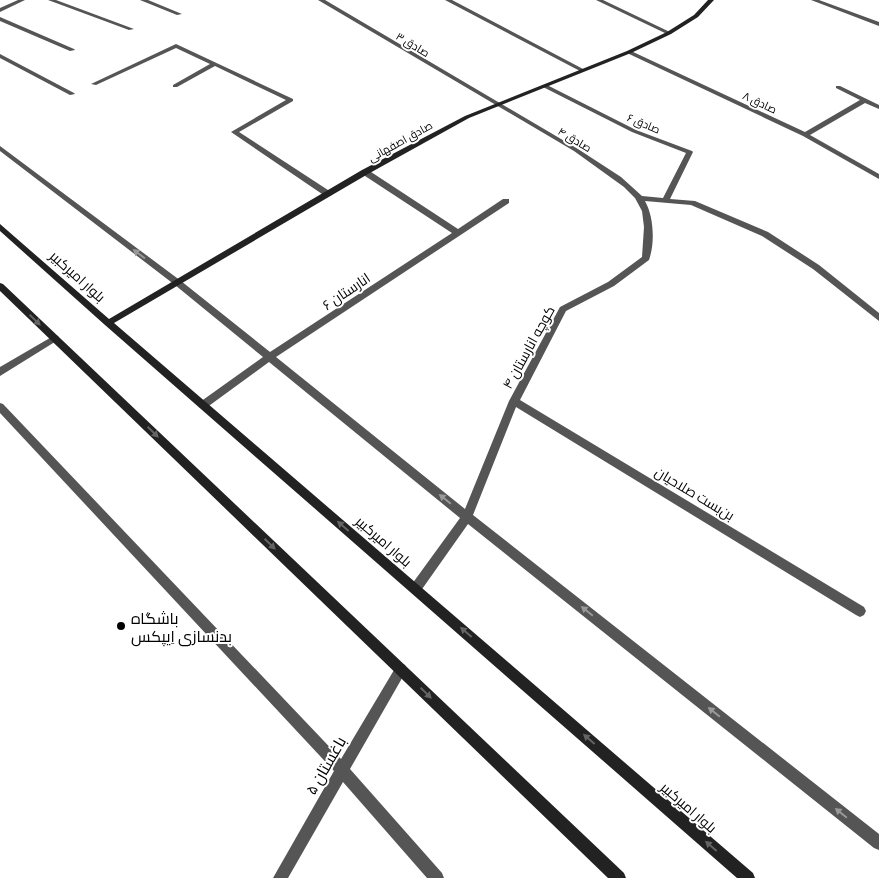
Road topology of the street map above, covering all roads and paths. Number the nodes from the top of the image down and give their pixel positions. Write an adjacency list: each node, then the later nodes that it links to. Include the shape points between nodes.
1 (22, 0): 9 (street)
2 (51, 0): 13 (street)
3 (143, 0): 10 (street)
4 (321, 0): 26 (street, صادق ۳)
5 (448, 0): 19 (street)
6 (599, 0): 14 (street)
7 (711, 0): 14 (main road, صادق اصفهانی, via 696,16)
8 (814, 0): 12 (street)
9 (0, 10)
10 (179, 14)
11 (0, 19): 15 (street)
12 (879, 24)
13 (131, 29)
14 (669, 33): 16 (main road, صادق اصفهانی)
15 (72, 50)
16 (629, 52): 19 (main road, صادق اصفهانی); 28 (street, صادق ۸)
17 (0, 56): 24 (street)
18 (215, 64): 20 (street, via 176,46); 21 (street); 32 (street, via 291,100 234,132)
19 (582, 70): 22 (main road, صادق اصفهانی)
20 (94, 84)
21 (174, 86)
22 (545, 86): 26 (main road, صادق اصفهانی); 34 (street, صادق ۶, via 634,131 690,152)
23 (838, 87): 25 (street)
24 (72, 94)
25 (865, 100): 27 (street); 28 (street)
26 (496, 105): 30 (main road, صادق اصفهانی, via 467,116); 33 (street, صادق ۴, via 576,150)
27 (879, 107)
28 (805, 134): 31 (street, صادق ۸)
29 (0, 148): 38 (street, one-way to 29)
30 (364, 172): 32 (main road, صادق اصفهانی); 37 (street)
31 (879, 177)
32 (328, 194): 38 (main road, صادق اصفهانی)
33 (639, 198): 34 (street); 45 (street, کوچه انارستان ۴, via 649,233 646,258 611,284 563,310)
34 (666, 200): 40 (street, via 692,203 765,234 816,267)
35 (506, 201): 37 (street, انارستان ۶)
36 (0, 227): 41 (main road, بلوار امیرکبیر)
37 (458, 233): 43 (street, انارستان ۶)
38 (178, 283): 41 (main road, صادق اصفهانی); 43 (street)
39 (0, 286): 42 (main road, one-way to 42)
40 (879, 318)
41 (108, 323): 46 (main road, بلوار امیرکبیر)
42 (55, 338): 44 (street); 51 (main road, one-way to 51)
43 (270, 358): 46 (street, انارستان ۶); 48 (street, one-way to 43)
44 (0, 372)
45 (514, 401): 48 (street, کوچه انارستان ۴); 50 (street, بن‌بست صلاحیان)
46 (202, 405): 49 (main road, بلوار امیرکبیر, one-way to 46)
47 (0, 408): 52 (street)
48 (467, 517): 49 (street, کوچه انارستان ۴); 53 (street, one-way to 48)
49 (416, 588): 57 (main road, بلوار امیرکبیر, one-way to 49)
50 (860, 611)
51 (400, 669): 52 (street, باغستان ۵); 56 (main road, one-way to 56)
52 (342, 770): 54 (street, باغستان ۵); 55 (street)
53 (879, 843)
54 (280, 878)
55 (437, 878)
56 (619, 878)
57 (748, 878)

